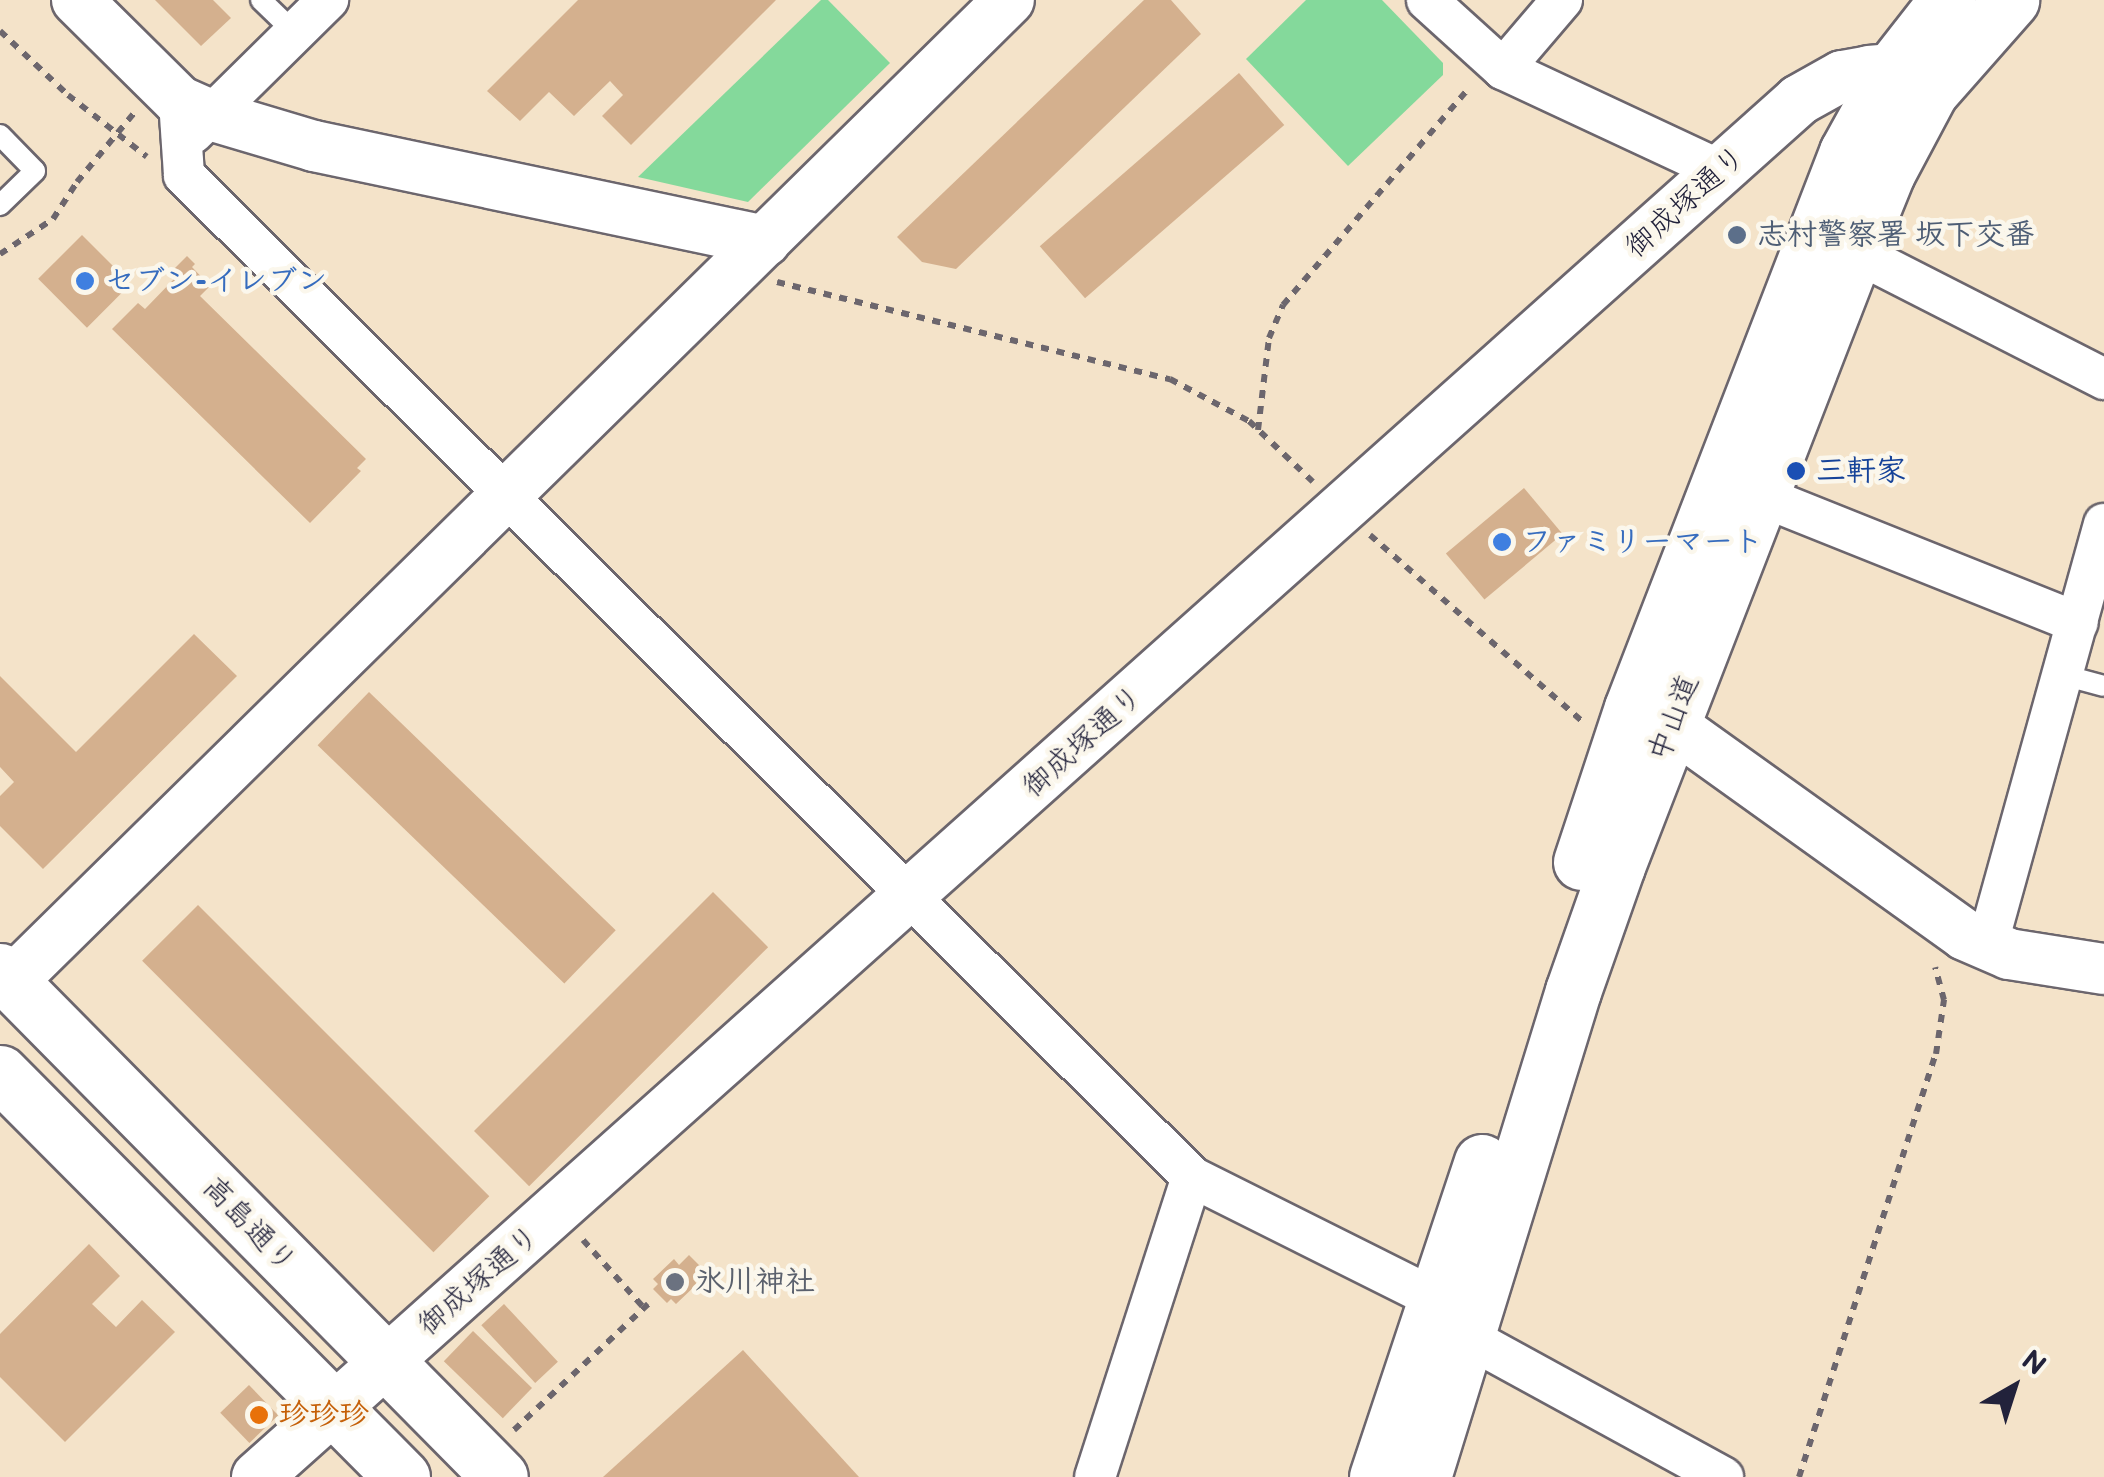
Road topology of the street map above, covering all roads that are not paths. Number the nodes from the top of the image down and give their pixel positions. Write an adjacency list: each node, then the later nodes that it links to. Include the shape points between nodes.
1 (77, 0): 12 (street)
2 (261, 0): 9 (lane)
3 (328, 0): 9 (street)
4 (1009, 0): 17 (street)
5 (1428, 0): 10 (street)
6 (1562, 0): 10 (street)
7 (1947, 0): 11 (main road, 中山道)
8 (2010, 0): 11 (main road, 中山道)
9 (294, 33): 12 (street)
10 (1498, 65): 14 (street)
11 (1912, 81): 14 (street, 御成塚通り, via 1842,76 1822,85); 16 (main road, 中山道, via 1888,174); 32 (main road, 中山道, via 1841,167 1639,689)
12 (177, 123): 17 (street, via 314,146); 19 (street, via 184,175)
13 (0, 135): 15 (lane, via 35,171)
14 (1722, 171): 26 (street, 御成塚通り)
15 (0, 205)
16 (1854, 252): 18 (street); 20 (main road, 中山道)
17 (763, 260): 19 (street)
18 (2104, 378)
19 (504, 496): 26 (street); 29 (street)
20 (1761, 496): 22 (street); 25 (main road, 中山道)
21 (2104, 524): 22 (street)
22 (2078, 623): 23 (street)
23 (2063, 674): 24 (lane); 27 (street)
24 (2104, 686)
25 (1672, 726): 27 (street); 32 (main road, 中山道)
26 (909, 899): 31 (street); 33 (street, 御成塚通り)
27 (1987, 946): 28 (street)
28 (2104, 968)
29 (6, 976): 33 (main road, 高島通り)
30 (0, 1072): 34 (main road)
31 (1192, 1178): 32 (street); 38 (street)
32 (1452, 1318): 39 (main road, 中山道); 40 (main road, 中山道); 41 (street)
33 (384, 1362): 34 (street, 御成塚通り); 35 (main road, 高島通り)
34 (333, 1408): 36 (street, 御成塚通り); 37 (main road)
35 (505, 1455)
36 (256, 1477)
37 (402, 1477)
38 (1095, 1477)
39 (1377, 1477)
40 (1423, 1477)
41 (1722, 1477)

